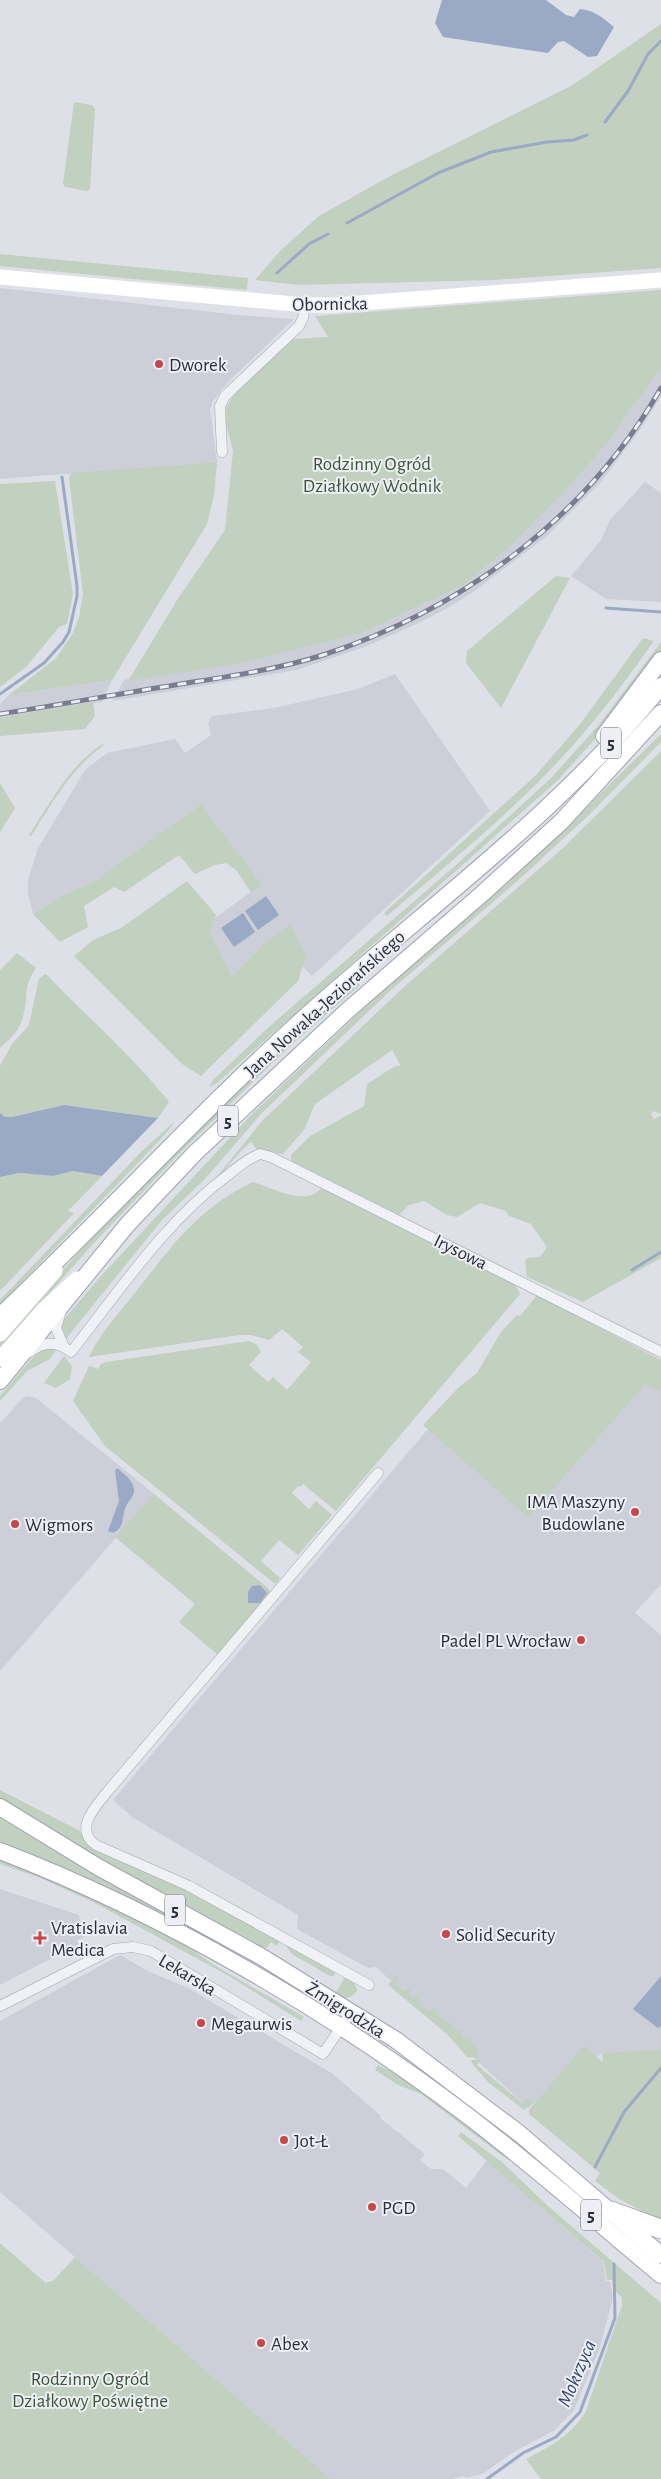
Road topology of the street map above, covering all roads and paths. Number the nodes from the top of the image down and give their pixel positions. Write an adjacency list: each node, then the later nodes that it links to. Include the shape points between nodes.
1 (0, 277): 3 (main road, Obornicka)
2 (661, 280): 3 (main road, Obornicka)
3 (305, 305): 4 (street, via 299,326 226,396 220,406)
4 (222, 452)
5 (661, 660): 9 (main road)
6 (661, 686): 9 (main road, Jana Nowaka-Jeziorańskiego / 5)
7 (661, 713): 10 (main road, Jana Nowaka-Jeziorańskiego / 5)
8 (661, 729): 10 (main road)
9 (558, 796): 11 (main road, Jana Nowaka-Jeziorańskiego / 5, via 246,1071)
10 (563, 820): 12 (main road, Jana Nowaka-Jeziorańskiego / 5, via 245,1104 147,1201)
11 (85, 1235): 14 (main road, 5); 15 (main road, Jana Nowaka-Jeziorańskiego)
12 (91, 1268): 13 (main road, 5); 18 (main road, Jana Nowaka-Jeziorańskiego, via 44,1309)
13 (64, 1302): 16 (street, via 56,1328); 18 (main road, 5)
14 (0, 1316)
15 (0, 1334)
16 (63, 1346): 17 (street, Irysowa, via 71,1352 168,1230 212,1187 260,1154); 18 (street, via 43,1343)
17 (661, 1352)
18 (7, 1362): 19 (main road, 5)
19 (0, 1380)
20 (378, 1473): 23 (street, via 108,1791 93,1810 86,1827 88,1836 96,1845 189,1886)
21 (0, 1807): 25 (main road, Żmigrodzka / 5, via 98,1867 262,1957)
22 (0, 1851): 26 (main road, Żmigrodzka / 5, via 83,1886 183,1935)
23 (369, 1985)
24 (0, 2006): 26 (street, Lekarska, via 114,1949 133,1947 151,1951 323,2054)
25 (351, 2012): 26 (street, Lekarska); 27 (main road, Żmigrodzka / 5, via 396,2040 474,2098)
26 (340, 2027): 30 (main road, Żmigrodzka / 5, via 467,2115)
27 (611, 2212): 28 (highway, 5); 29 (main road, Żmigrodzka)
28 (661, 2229)
29 (661, 2255)
30 (661, 2276)

